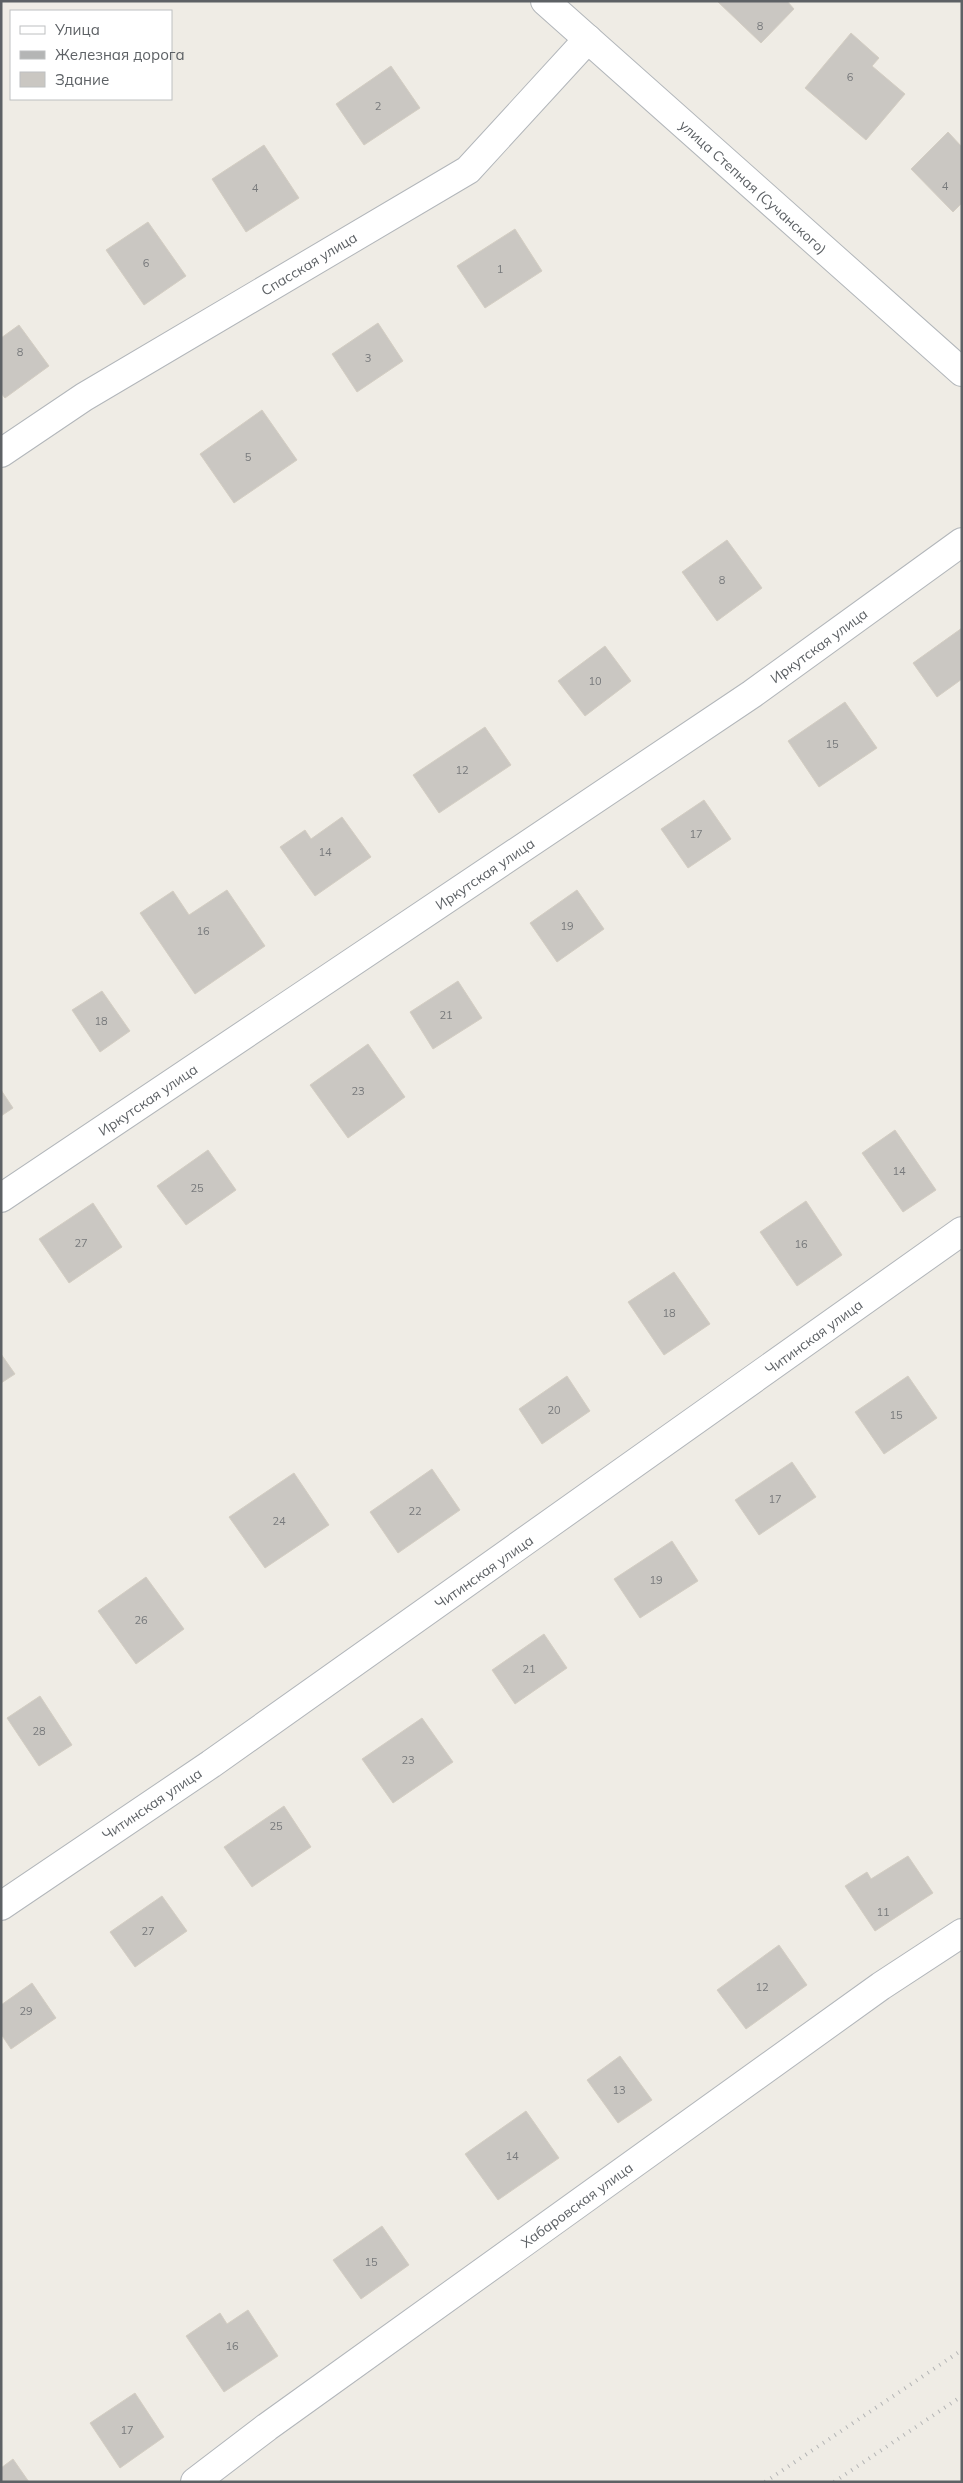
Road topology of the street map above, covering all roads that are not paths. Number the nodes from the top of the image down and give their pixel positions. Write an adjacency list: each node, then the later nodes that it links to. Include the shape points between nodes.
1 (545, 1): 2 (street, улица Степная (Сучанского))
2 (588, 39): 3 (street, улица Степная (Сучанского)); 4 (street, Спасская улица, via 468,170 84,397)
3 (962, 372)
4 (1, 453)
5 (962, 542): 6 (street, Иркутская улица, via 752,694)
6 (1, 1198)
7 (962, 1231): 8 (street, Читинская улица, via 211,1764)
8 (1, 1906)
9 (962, 1933): 10 (street, Хабаровская улица, via 881,1986)
10 (195, 2482)

